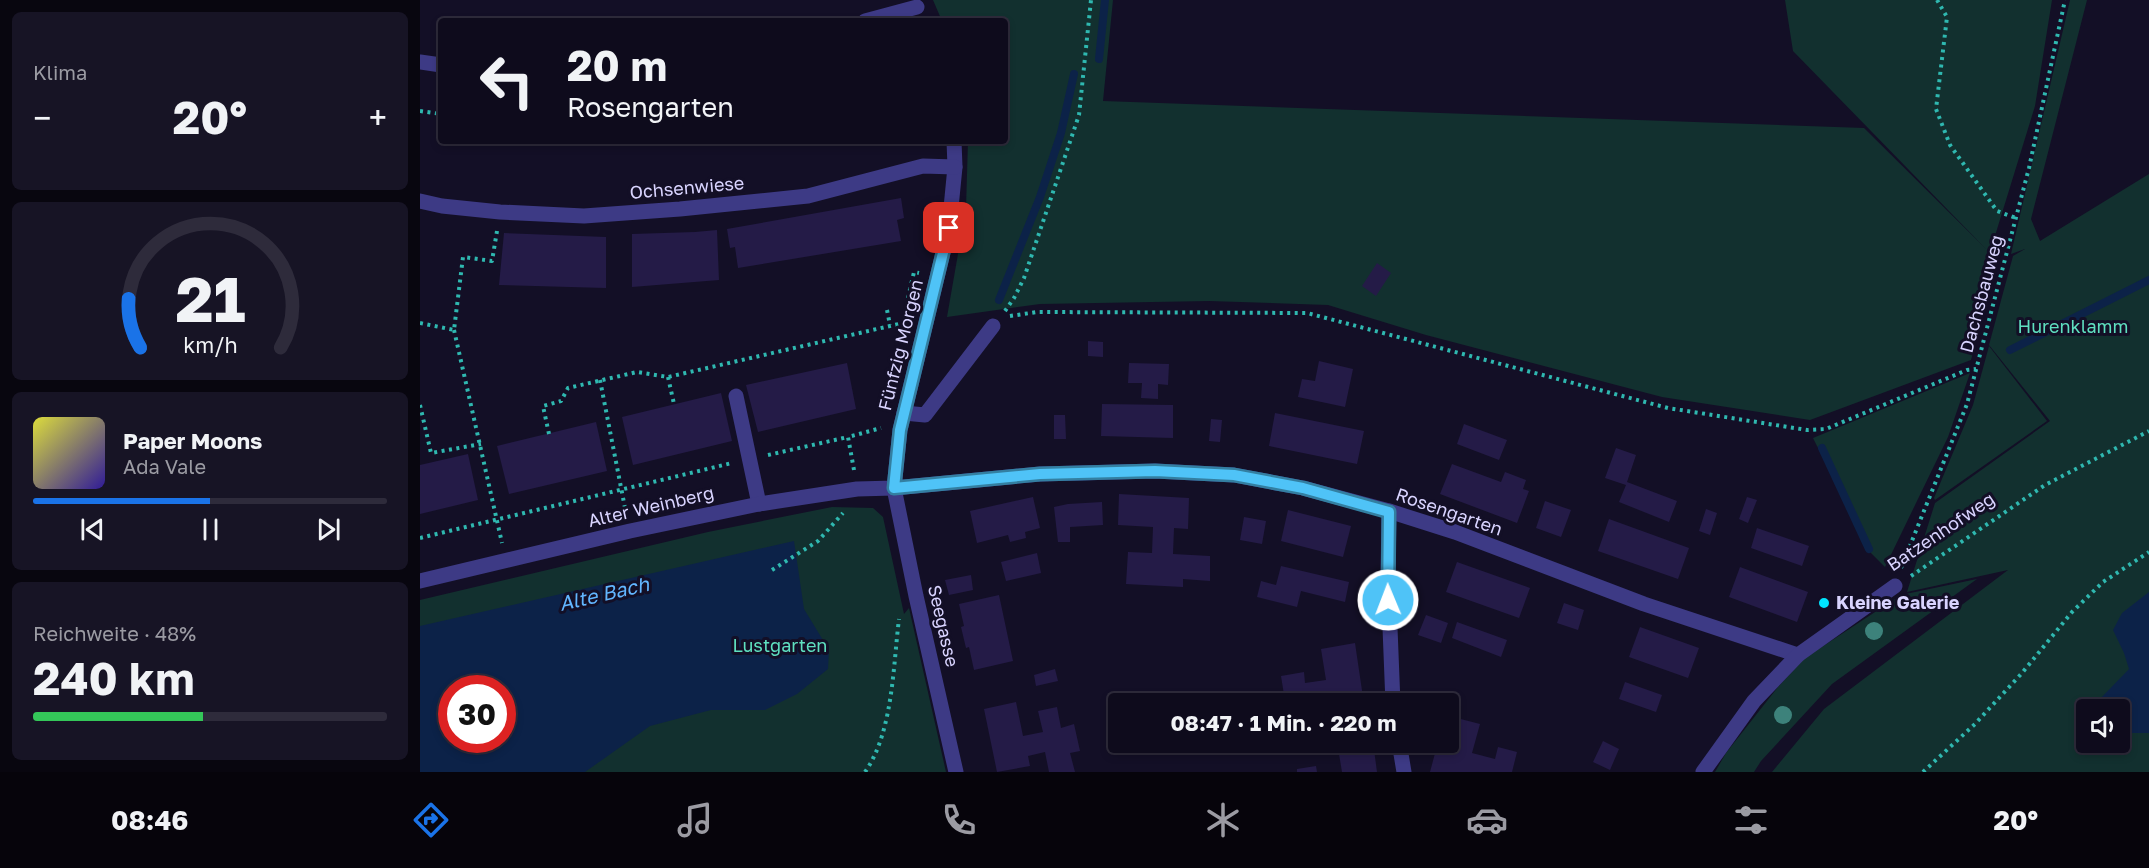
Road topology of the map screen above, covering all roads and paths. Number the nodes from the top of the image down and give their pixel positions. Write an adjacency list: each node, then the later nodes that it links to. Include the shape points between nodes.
1 (1091, 0): 16 (path, via 1079,115 1024,278)
2 (1937, 0): 14 (path, via 1947,17 1936,109 1950,145 1997,211)
3 (2065, 0): 14 (path, Dachsbauweg)
4 (918, 10): 5 (street)
5 (879, 18)
6 (420, 62): 7 (street)
7 (438, 65)
8 (420, 111): 9 (path)
9 (438, 114)
10 (954, 144): 11 (street, Fünfzig Morgen)
11 (955, 167): 13 (street, Ochsenwiese, via 923,166 808,196 704,207 584,216); 27 (street, Fünfzig Morgen, via 949,228)
12 (420, 201): 13 (street, Ochsenwiese)
13 (500, 213): 19 (path, via 492,261 463,257)
14 (2016, 218): 21 (path, Dachsbauweg)
15 (886, 309): 18 (path)
16 (996, 322): 21 (path, via 1037,312 1307,313 1668,408 1807,430 1826,429); 27 (street, via 925,415)
17 (420, 323): 19 (path)
18 (890, 325): 20 (path, via 903,323); 22 (path)
19 (454, 330): 32 (path)
20 (900, 334)
21 (1976, 369): 47 (path, Dachsbauweg, via 1967,404)
22 (668, 377): 23 (path, via 637,372); 25 (path)
23 (600, 380): 30 (path, via 568,388 561,401 543,406); 36 (path)
24 (736, 396): 33 (street)
25 (674, 404)
26 (420, 405): 32 (path, via 431,453)
27 (904, 413): 28 (street, Fünfzig Morgen)
28 (900, 430): 31 (path, via 878,428); 34 (street, Fünfzig Morgen)
29 (2149, 431): 47 (path, Batzenhofweg, via 2045,485)
30 (549, 434)
31 (848, 437): 33 (path); 35 (path)
32 (481, 444): 39 (path)
33 (749, 459): 36 (path); 37 (street)
34 (894, 488): 35 (street, Alter Weinberg); 38 (street, Rosengarten, via 1040,474 1155,471 1234,475 1303,488); 48 (street, Seegasse)
35 (857, 489): 37 (street, Alter Weinberg)
36 (621, 490): 39 (path); 41 (path)
37 (759, 504): 41 (street, Alter Weinberg)
38 (1389, 512): 49 (street, Rosengarten); 50 (street)
39 (497, 519): 42 (path); 44 (path)
40 (828, 530): 45 (path, via 818,541)
41 (630, 531): 44 (street, Alter Weinberg)
42 (420, 538)
43 (2149, 552): 56 (path, via 2103,582 2072,612 1975,724)
44 (507, 562): 46 (street, Alter Weinberg)
45 (772, 570)
46 (420, 581)
47 (1895, 586): 49 (street, Batzenhofweg)
48 (916, 596): 52 (path, via 901,605 885,728); 53 (street, Seegasse)
49 (1798, 655): 55 (street, Batzenhofweg, via 1754,701)
50 (1393, 693)
51 (1401, 753): 54 (street)
52 (865, 772)
53 (956, 772)
54 (1404, 772)
55 (1703, 772)
56 (1923, 772)

